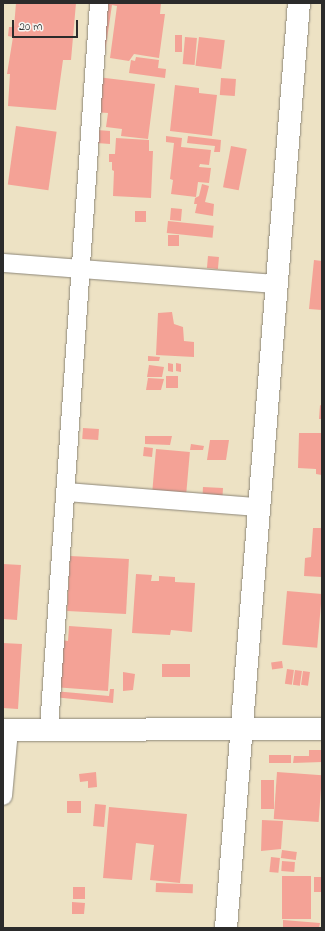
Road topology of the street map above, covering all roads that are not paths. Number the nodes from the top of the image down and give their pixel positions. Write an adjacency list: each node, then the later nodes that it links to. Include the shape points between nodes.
1 (98, 3): 4 (street)
2 (299, 3): 5 (street)
3 (3, 263): 4 (street)
4 (79, 270): 5 (street); 6 (street)
5 (276, 284): 7 (street)
6 (66, 492): 7 (street); 8 (street)
7 (258, 507): 11 (street)
8 (49, 728): 10 (street); 11 (street)
9 (322, 729): 11 (street)
10 (6, 730): 12 (street)
11 (240, 731): 13 (street)
12 (3, 796)
13 (226, 928)

